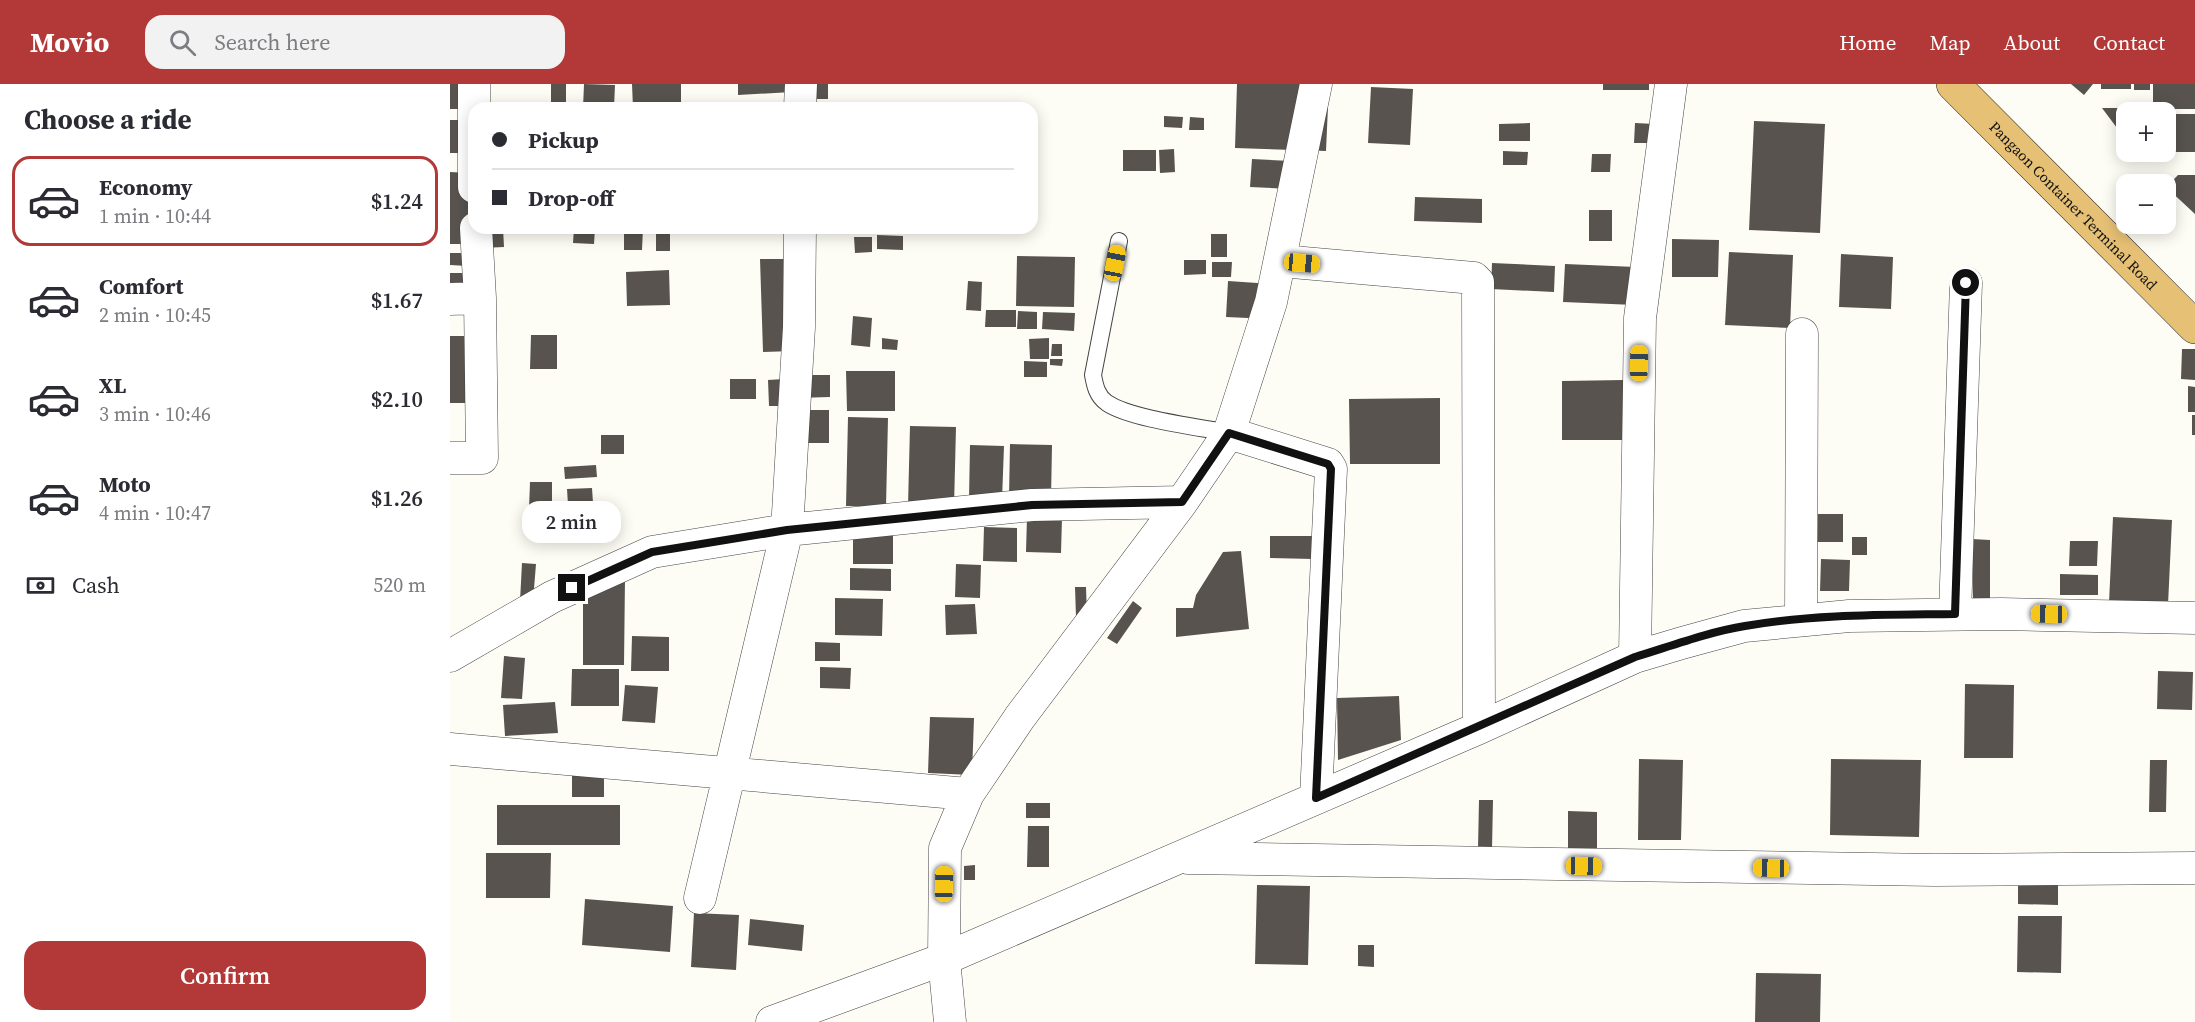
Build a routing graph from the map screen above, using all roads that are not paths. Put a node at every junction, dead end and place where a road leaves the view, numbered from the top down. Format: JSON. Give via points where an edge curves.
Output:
{"nodes":[{"id":1,"x":474,"y":84,"type":"edge"},
{"id":2,"x":801,"y":84,"type":"edge"},
{"id":3,"x":1316,"y":84,"type":"edge"},
{"id":4,"x":1671,"y":84,"type":"edge"},
{"id":5,"x":1953,"y":84,"type":"edge"},
{"id":6,"x":474,"y":102,"type":"edge"},
{"id":7,"x":801,"y":102,"type":"edge"},
{"id":8,"x":468,"y":153,"type":"edge"},
{"id":9,"x":465,"y":168,"type":"edge"},
{"id":10,"x":475,"y":234,"type":"edge"},
{"id":11,"x":800,"y":234,"type":"edge"},
{"id":12,"x":1119,"y":241,"type":"dead end"},
{"id":13,"x":1281,"y":261,"type":"junction"},
{"id":14,"x":1966,"y":283,"type":"dead end"},
{"id":15,"x":465,"y":298,"type":"edge"},
{"id":16,"x":2195,"y":327,"type":"edge"},
{"id":17,"x":1802,"y":334,"type":"dead end"},
{"id":18,"x":1229,"y":433,"type":"junction"},
{"id":19,"x":450,"y":458,"type":"edge"},
{"id":20,"x":1182,"y":502,"type":"junction"},
{"id":21,"x":787,"y":530,"type":"junction"},
{"id":22,"x":1955,"y":614,"type":"junction"},
{"id":23,"x":2195,"y":618,"type":"edge"},
{"id":24,"x":1801,"y":620,"type":"junction"},
{"id":25,"x":450,"y":656,"type":"edge"},
{"id":26,"x":1635,"y":657,"type":"junction"},
{"id":27,"x":1479,"y":728,"type":"junction"},
{"id":28,"x":450,"y":749,"type":"edge"},
{"id":29,"x":728,"y":773,"type":"junction"},
{"id":30,"x":968,"y":794,"type":"junction"},
{"id":31,"x":1316,"y":798,"type":"junction"},
{"id":32,"x":1180,"y":858,"type":"junction"},
{"id":33,"x":2195,"y":868,"type":"edge"},
{"id":34,"x":700,"y":898,"type":"dead end"},
{"id":35,"x":944,"y":959,"type":"junction"},
{"id":36,"x":772,"y":1022,"type":"edge"},
{"id":37,"x":950,"y":1022,"type":"edge"}],
"edges":[{"from":1,"to":6,"type":"street"},
{"from":2,"to":7,"type":"street"},
{"from":3,"to":13,"type":"street"},
{"from":4,"to":26,"type":"street","via":[[1640,318]]},
{"from":5,"to":16,"type":"highway","name":"Pangaon Container Terminal Road"},
{"from":8,"to":9,"type":"street"},
{"from":10,"to":15,"type":"street"},
{"from":11,"to":21,"type":"street","via":[[799,327]]},
{"from":12,"to":18,"type":"lane","via":[[1093,375],[1096,392],[1107,403],[1128,412]]},
{"from":13,"to":18,"type":"street"},
{"from":13,"to":27,"type":"street","via":[[1474,278],[1478,282]]},
{"from":14,"to":22,"type":"street"},
{"from":15,"to":19,"type":"street","via":[[482,458]]},
{"from":17,"to":24,"type":"street"},
{"from":18,"to":20,"type":"street"},
{"from":18,"to":31,"type":"street","via":[[1328,464],[1331,469]]},
{"from":20,"to":21,"type":"street","via":[[1032,505]]},
{"from":20,"to":30,"type":"street","via":[[1020,717]]},
{"from":21,"to":25,"type":"street","via":[[652,552],[552,597]]},
{"from":21,"to":29,"type":"street"},
{"from":22,"to":23,"type":"street"},
{"from":22,"to":24,"type":"street"},
{"from":24,"to":26,"type":"street","via":[[1744,626]]},
{"from":26,"to":27,"type":"street"},
{"from":27,"to":31,"type":"street"},
{"from":28,"to":29,"type":"street"},
{"from":29,"to":30,"type":"street"},
{"from":29,"to":34,"type":"street"},
{"from":30,"to":35,"type":"street","via":[[945,848]]},
{"from":31,"to":32,"type":"street"},
{"from":32,"to":33,"type":"street","via":[[1935,870]]},
{"from":32,"to":35,"type":"street"},
{"from":35,"to":36,"type":"street"},
{"from":35,"to":37,"type":"street"}]}
